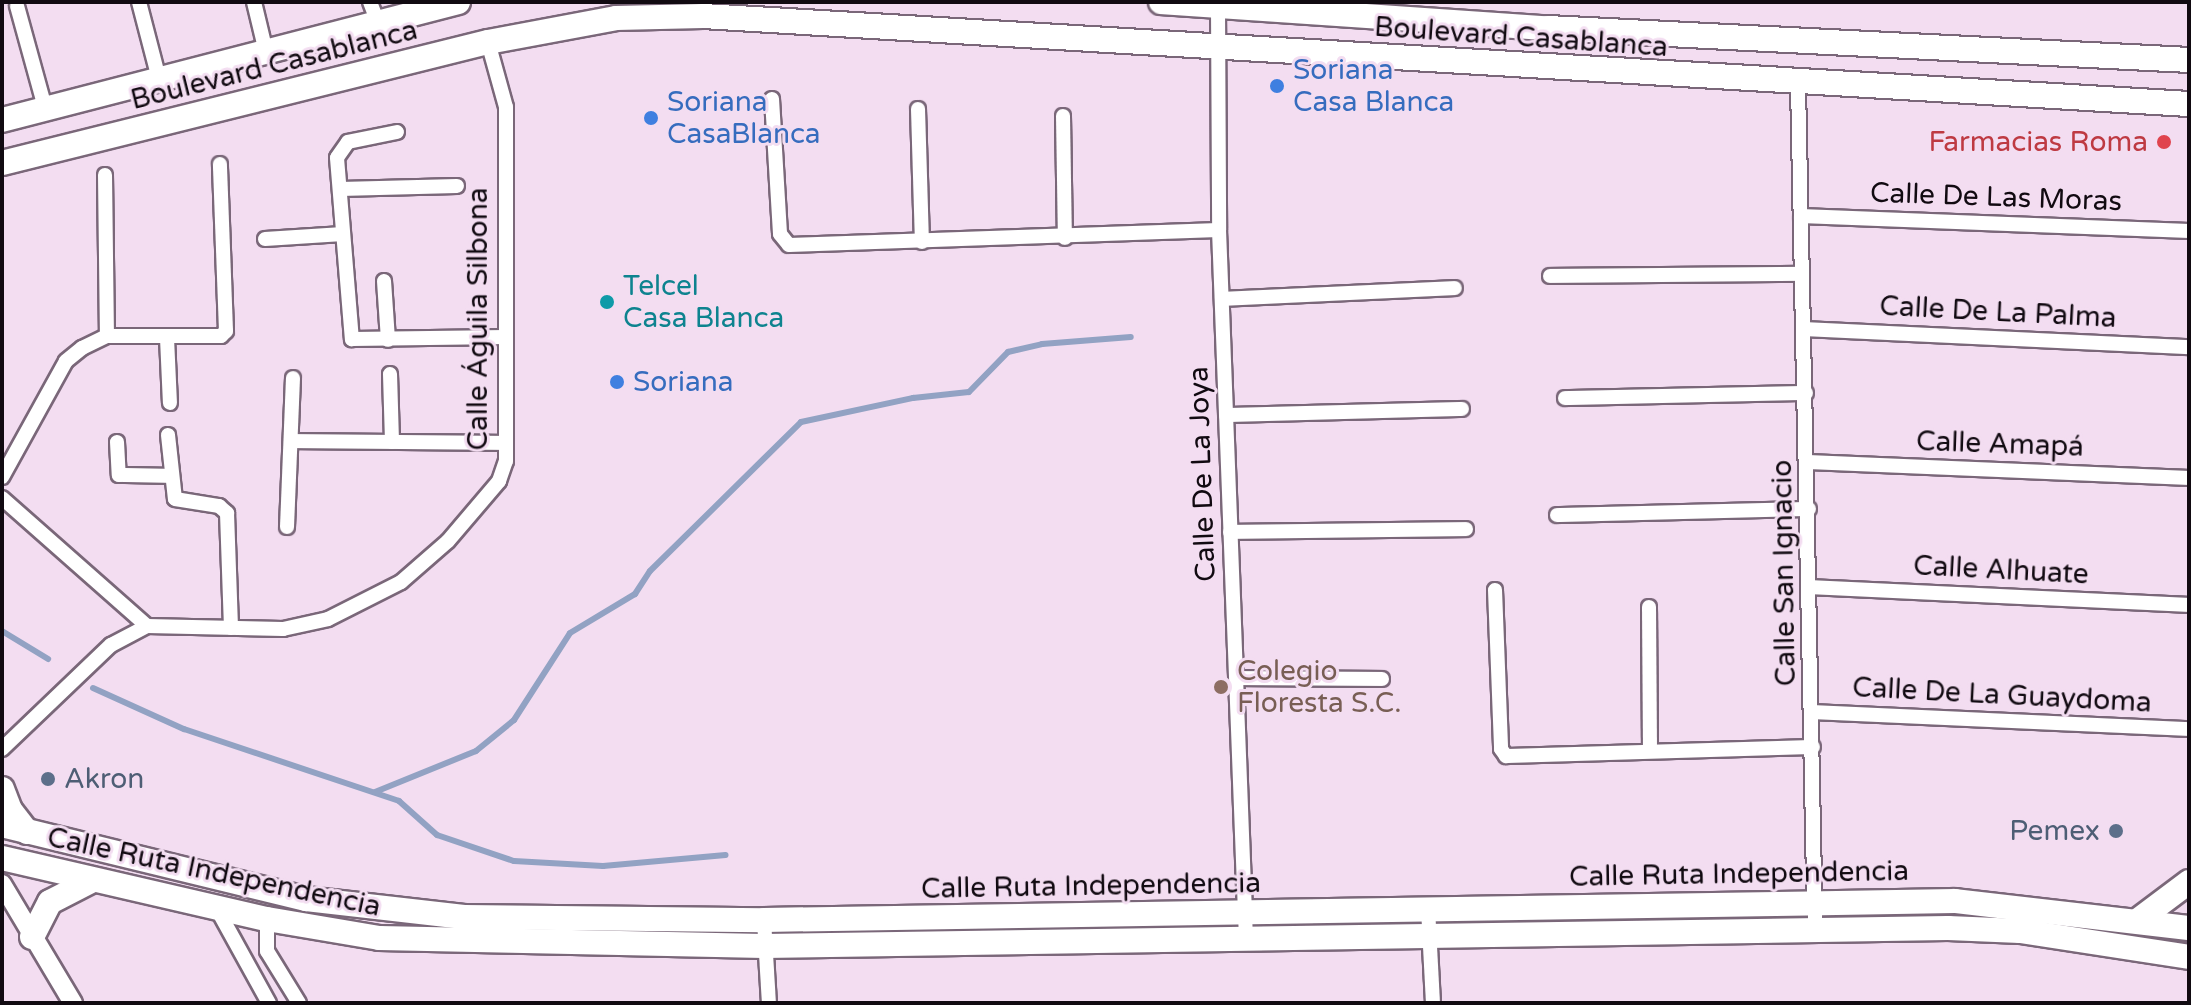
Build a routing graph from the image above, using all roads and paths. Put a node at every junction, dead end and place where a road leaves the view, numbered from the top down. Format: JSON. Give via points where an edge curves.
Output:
{"nodes":[{"id":1,"x":139,"y":2,"type":"edge"},
{"id":2,"x":254,"y":2,"type":"edge"},
{"id":3,"x":458,"y":2,"type":"edge"},
{"id":4,"x":1161,"y":2,"type":"edge"},
{"id":5,"x":17,"y":6,"type":"dead end"},
{"id":6,"x":1218,"y":7,"type":"junction"},
{"id":7,"x":374,"y":12,"type":"edge"},
{"id":8,"x":488,"y":42,"type":"junction"},
{"id":9,"x":1219,"y":48,"type":"junction"},
{"id":10,"x":266,"y":52,"type":"junction"},
{"id":11,"x":2189,"y":60,"type":"edge"},
{"id":12,"x":159,"y":79,"type":"junction"},
{"id":13,"x":1798,"y":84,"type":"junction"},
{"id":14,"x":772,"y":99,"type":"dead end"},
{"id":15,"x":2189,"y":104,"type":"edge"},
{"id":16,"x":45,"y":108,"type":"junction"},
{"id":17,"x":918,"y":109,"type":"dead end"},
{"id":18,"x":1063,"y":116,"type":"dead end"},
{"id":19,"x":2,"y":120,"type":"edge"},
{"id":20,"x":397,"y":132,"type":"dead end"},
{"id":21,"x":2,"y":163,"type":"edge"},
{"id":22,"x":220,"y":164,"type":"dead end"},
{"id":23,"x":105,"y":175,"type":"dead end"},
{"id":24,"x":457,"y":186,"type":"dead end"},
{"id":25,"x":340,"y":189,"type":"junction"},
{"id":26,"x":1801,"y":216,"type":"junction"},
{"id":27,"x":1219,"y":230,"type":"junction"},
{"id":28,"x":2189,"y":231,"type":"edge"},
{"id":29,"x":343,"y":234,"type":"junction"},
{"id":30,"x":1065,"y":238,"type":"junction"},
{"id":31,"x":265,"y":239,"type":"dead end"},
{"id":32,"x":922,"y":242,"type":"junction"},
{"id":33,"x":1802,"y":274,"type":"junction"},
{"id":34,"x":1550,"y":276,"type":"dead end"},
{"id":35,"x":384,"y":281,"type":"dead end"},
{"id":36,"x":1455,"y":288,"type":"dead end"},
{"id":37,"x":1222,"y":299,"type":"junction"},
{"id":38,"x":1805,"y":329,"type":"junction"},
{"id":39,"x":107,"y":336,"type":"junction"},
{"id":40,"x":506,"y":337,"type":"junction"},
{"id":41,"x":167,"y":338,"type":"junction"},
{"id":42,"x":388,"y":340,"type":"junction"},
{"id":43,"x":2189,"y":347,"type":"edge"},
{"id":44,"x":390,"y":374,"type":"dead end"},
{"id":45,"x":293,"y":378,"type":"dead end"},
{"id":46,"x":1806,"y":393,"type":"junction"},
{"id":47,"x":1565,"y":398,"type":"dead end"},
{"id":48,"x":170,"y":403,"type":"dead end"},
{"id":49,"x":1462,"y":409,"type":"dead end"},
{"id":50,"x":1226,"y":415,"type":"junction"},
{"id":51,"x":168,"y":435,"type":"dead end"},
{"id":52,"x":292,"y":441,"type":"junction"},
{"id":53,"x":117,"y":442,"type":"dead end"},
{"id":54,"x":392,"y":442,"type":"junction"},
{"id":55,"x":506,"y":443,"type":"junction"},
{"id":56,"x":1809,"y":462,"type":"junction"},
{"id":57,"x":170,"y":476,"type":"junction"},
{"id":58,"x":2,"y":477,"type":"edge"},
{"id":59,"x":2189,"y":478,"type":"edge"},
{"id":60,"x":2,"y":498,"type":"edge"},
{"id":61,"x":1809,"y":509,"type":"junction"},
{"id":62,"x":1557,"y":515,"type":"dead end"},
{"id":63,"x":287,"y":527,"type":"dead end"},
{"id":64,"x":1466,"y":529,"type":"dead end"},
{"id":65,"x":1230,"y":532,"type":"junction"},
{"id":66,"x":1810,"y":587,"type":"junction"},
{"id":67,"x":1495,"y":590,"type":"dead end"},
{"id":68,"x":2189,"y":605,"type":"edge"},
{"id":69,"x":1649,"y":607,"type":"dead end"},
{"id":70,"x":147,"y":626,"type":"junction"},
{"id":71,"x":231,"y":628,"type":"junction"},
{"id":72,"x":1237,"y":678,"type":"junction"},
{"id":73,"x":1382,"y":679,"type":"dead end"},
{"id":74,"x":1813,"y":712,"type":"junction"},
{"id":75,"x":2189,"y":729,"type":"edge"},
{"id":76,"x":1813,"y":747,"type":"junction"},
{"id":77,"x":2,"y":749,"type":"edge"},
{"id":78,"x":1650,"y":750,"type":"junction"},
{"id":79,"x":2,"y":789,"type":"edge"},
{"id":80,"x":2,"y":825,"type":"edge"},
{"id":81,"x":27,"y":832,"type":"junction"},
{"id":82,"x":2,"y":858,"type":"edge"},
{"id":83,"x":93,"y":880,"type":"junction"},
{"id":84,"x":2189,"y":882,"type":"edge"},
{"id":85,"x":2,"y":884,"type":"edge"},
{"id":86,"x":1814,"y":902,"type":"junction"},
{"id":87,"x":215,"y":907,"type":"junction"},
{"id":88,"x":1428,"y":908,"type":"junction"},
{"id":89,"x":267,"y":919,"type":"junction"},
{"id":90,"x":764,"y":920,"type":"junction"},
{"id":91,"x":2137,"y":921,"type":"junction"},
{"id":92,"x":1246,"y":926,"type":"junction"},
{"id":93,"x":2189,"y":928,"type":"edge"},
{"id":94,"x":1815,"y":929,"type":"junction"},
{"id":95,"x":1430,"y":933,"type":"junction"},
{"id":96,"x":32,"y":937,"type":"junction"},
{"id":97,"x":764,"y":946,"type":"junction"},
{"id":98,"x":2189,"y":957,"type":"edge"},
{"id":99,"x":73,"y":1003,"type":"edge"},
{"id":100,"x":269,"y":1003,"type":"edge"},
{"id":101,"x":299,"y":1003,"type":"edge"},
{"id":102,"x":769,"y":1003,"type":"edge"},
{"id":103,"x":1433,"y":1003,"type":"edge"}],
"edges":[{"from":1,"to":12,"type":"street"},
{"from":2,"to":10,"type":"street"},
{"from":3,"to":7,"type":"main road","name":"Boulevard Casablanca"},
{"from":4,"to":6,"type":"main road","name":"Boulevard Casablanca"},
{"from":5,"to":16,"type":"street"},
{"from":6,"to":9,"type":"street","name":"Calle De La Joya"},
{"from":6,"to":11,"type":"main road","name":"Boulevard Casablanca"},
{"from":7,"to":10,"type":"main road","name":"Boulevard Casablanca"},
{"from":8,"to":9,"type":"main road","name":"Boulevard Casablanca","via":[[616,18],[703,16]]},
{"from":8,"to":21,"type":"main road","name":"Boulevard Casablanca"},
{"from":8,"to":40,"type":"street","name":"Calle Águila Silbona","via":[[506,107]]},
{"from":9,"to":13,"type":"main road","name":"Boulevard Casablanca"},
{"from":9,"to":27,"type":"street","name":"Calle De La Joya"},
{"from":10,"to":12,"type":"main road","name":"Boulevard Casablanca"},
{"from":12,"to":16,"type":"main road","name":"Boulevard Casablanca"},
{"from":13,"to":15,"type":"main road","name":"Boulevard Casablanca"},
{"from":13,"to":26,"type":"street","name":"Calle San Ignacio"},
{"from":14,"to":32,"type":"street","via":[[783,241]]},
{"from":16,"to":19,"type":"main road","name":"Boulevard Casablanca"},
{"from":17,"to":32,"type":"street"},
{"from":18,"to":30,"type":"street"},
{"from":20,"to":25,"type":"street","via":[[341,149]]},
{"from":22,"to":41,"type":"street","via":[[228,325],[221,336]]},
{"from":23,"to":39,"type":"street"},
{"from":24,"to":25,"type":"street"},
{"from":25,"to":29,"type":"street"},
{"from":26,"to":28,"type":"street","name":"Calle De Las Moras"},
{"from":26,"to":33,"type":"street","name":"Calle San Ignacio"},
{"from":27,"to":30,"type":"street"},
{"from":27,"to":37,"type":"street","name":"Calle De La Joya"},
{"from":29,"to":31,"type":"street"},
{"from":29,"to":42,"type":"street","via":[[352,339]]},
{"from":30,"to":32,"type":"street"},
{"from":33,"to":34,"type":"street"},
{"from":33,"to":38,"type":"street","name":"Calle San Ignacio"},
{"from":35,"to":42,"type":"street"},
{"from":36,"to":37,"type":"street"},
{"from":37,"to":50,"type":"street","name":"Calle De La Joya"},
{"from":38,"to":43,"type":"street","name":"Calle De La Palma"},
{"from":38,"to":46,"type":"street","name":"Calle San Ignacio"},
{"from":39,"to":41,"type":"street"},
{"from":39,"to":58,"type":"street","via":[[66,361]]},
{"from":40,"to":42,"type":"street"},
{"from":40,"to":55,"type":"street","name":"Calle Águila Silbona"},
{"from":41,"to":48,"type":"street"},
{"from":44,"to":54,"type":"street"},
{"from":45,"to":52,"type":"street"},
{"from":46,"to":47,"type":"street"},
{"from":46,"to":56,"type":"street","name":"Calle San Ignacio"},
{"from":49,"to":50,"type":"street"},
{"from":50,"to":65,"type":"street","name":"Calle De La Joya"},
{"from":51,"to":57,"type":"street"},
{"from":52,"to":54,"type":"street"},
{"from":52,"to":63,"type":"street"},
{"from":53,"to":57,"type":"street","via":[[119,475]]},
{"from":54,"to":55,"type":"street"},
{"from":55,"to":71,"type":"street","name":"Calle Águila Silbona","via":[[499,481],[448,541],[401,582],[328,619],[283,629]]},
{"from":56,"to":59,"type":"street","name":"Calle Amapá"},
{"from":56,"to":61,"type":"street","name":"Calle San Ignacio"},
{"from":57,"to":71,"type":"street","via":[[180,503],[219,506],[227,513]]},
{"from":60,"to":70,"type":"street"},
{"from":61,"to":62,"type":"street"},
{"from":61,"to":66,"type":"street","name":"Calle San Ignacio"},
{"from":64,"to":65,"type":"street"},
{"from":65,"to":72,"type":"street","name":"Calle De La Joya"},
{"from":66,"to":68,"type":"street","name":"Calle Alhuate"},
{"from":66,"to":74,"type":"street","name":"Calle San Ignacio"},
{"from":67,"to":78,"type":"street","via":[[1501,749],[1506,756]]},
{"from":69,"to":78,"type":"street"},
{"from":70,"to":71,"type":"street","name":"Calle Águila Silbona"},
{"from":70,"to":77,"type":"street","name":"Calle Águila Silbona","via":[[111,645]]},
{"from":72,"to":73,"type":"street"},
{"from":72,"to":92,"type":"street","name":"Calle De La Joya"},
{"from":74,"to":75,"type":"street","name":"Calle De La Guaydoma"},
{"from":74,"to":76,"type":"street","name":"Calle San Ignacio"},
{"from":76,"to":78,"type":"street"},
{"from":76,"to":86,"type":"street","name":"Calle San Ignacio"},
{"from":79,"to":81,"type":"main road"},
{"from":80,"to":81,"type":"main road","name":"Calle Ruta Independencia"},
{"from":81,"to":90,"type":"main road","name":"Calle Ruta Independencia","via":[[306,899],[377,909],[464,917]]},
{"from":82,"to":83,"type":"main road","name":"Calle Ruta Independencia"},
{"from":83,"to":87,"type":"main road","name":"Calle Ruta Independencia"},
{"from":83,"to":96,"type":"main road","via":[[50,902]]},
{"from":84,"to":91,"type":"main road"},
{"from":85,"to":96,"type":"street"},
{"from":86,"to":88,"type":"main road","name":"Calle Ruta Independencia"},
{"from":86,"to":91,"type":"main road","name":"Calle Ruta Independencia","via":[[1955,901]]},
{"from":86,"to":94,"type":"street","name":"Calle San Ignacio"},
{"from":87,"to":89,"type":"main road","name":"Calle Ruta Independencia"},
{"from":87,"to":100,"type":"street"},
{"from":88,"to":92,"type":"main road","name":"Calle Ruta Independencia"},
{"from":88,"to":95,"type":"street"},
{"from":89,"to":97,"type":"main road","name":"Calle Ruta Independencia","via":[[379,938]]},
{"from":89,"to":101,"type":"street","via":[[264,943]]},
{"from":90,"to":92,"type":"main road","name":"Calle Ruta Independencia"},
{"from":90,"to":97,"type":"street"},
{"from":91,"to":93,"type":"main road","name":"Calle Ruta Independencia"},
{"from":92,"to":95,"type":"main road","name":"Calle Ruta Independencia"},
{"from":92,"to":97,"type":"main road","name":"Calle Ruta Independencia"},
{"from":94,"to":95,"type":"main road","name":"Calle Ruta Independencia"},
{"from":94,"to":98,"type":"main road","name":"Calle Ruta Independencia","via":[[2020,931]]},
{"from":95,"to":103,"type":"street"},
{"from":96,"to":99,"type":"street"},
{"from":97,"to":102,"type":"street"}]}
